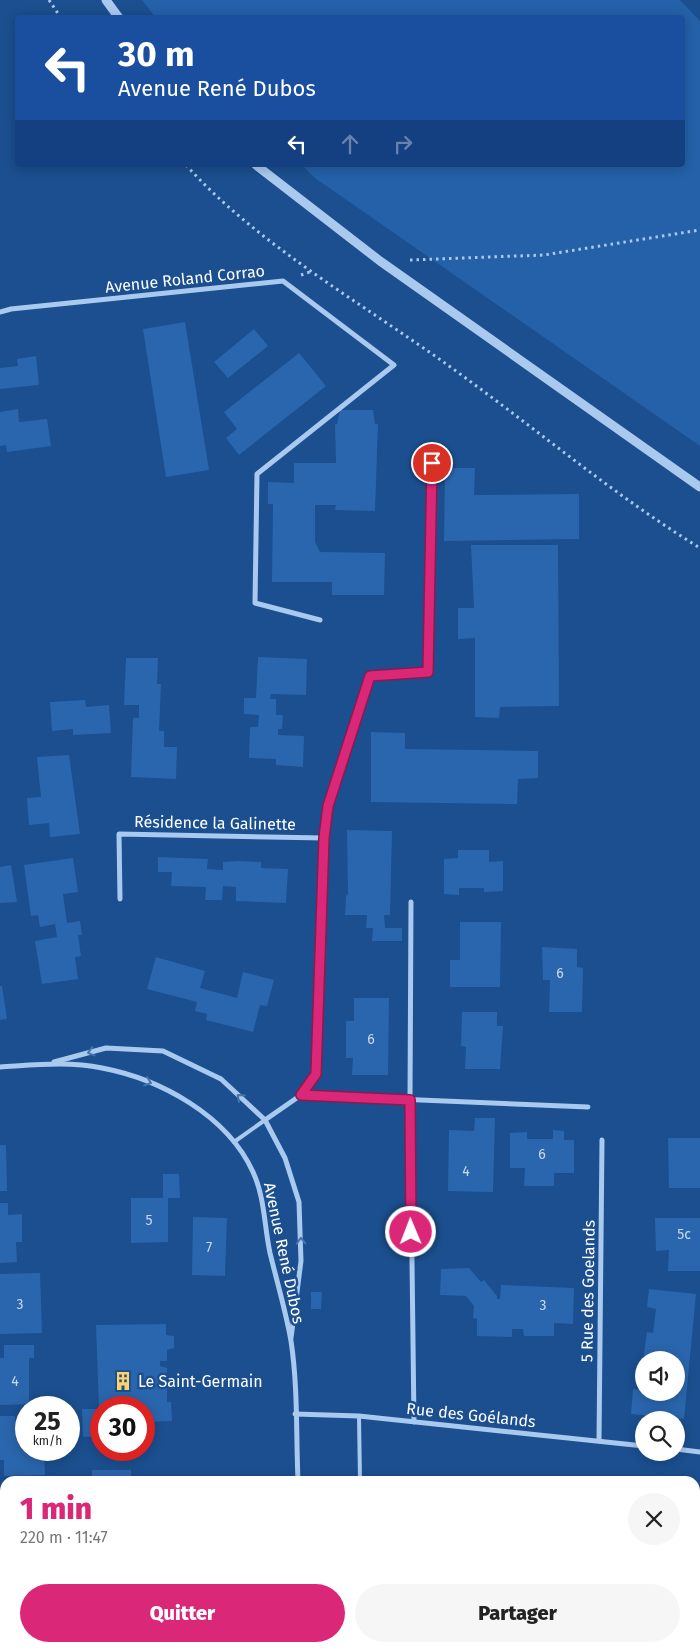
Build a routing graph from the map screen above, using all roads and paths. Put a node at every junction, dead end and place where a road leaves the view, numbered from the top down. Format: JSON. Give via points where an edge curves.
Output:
{"nodes":[{"id":1,"x":49,"y":0,"type":"edge"},
{"id":2,"x":106,"y":0,"type":"edge"},
{"id":3,"x":59,"y":15,"type":"edge"},
{"id":4,"x":117,"y":15,"type":"edge"},
{"id":5,"x":188,"y":167,"type":"edge"},
{"id":6,"x":259,"y":167,"type":"edge"},
{"id":7,"x":700,"y":230,"type":"edge"},
{"id":8,"x":380,"y":261,"type":"junction"},
{"id":9,"x":0,"y":312,"type":"edge"},
{"id":10,"x":432,"y":444,"type":"dead end"},
{"id":11,"x":700,"y":486,"type":"edge"},
{"id":12,"x":700,"y":548,"type":"edge"},
{"id":13,"x":320,"y":620,"type":"dead end"},
{"id":14,"x":324,"y":838,"type":"junction"},
{"id":15,"x":120,"y":899,"type":"dead end"},
{"id":16,"x":411,"y":902,"type":"dead end"},
{"id":17,"x":49,"y":1063,"type":"junction"},
{"id":18,"x":0,"y":1067,"type":"edge"},
{"id":19,"x":301,"y":1095,"type":"junction"},
{"id":20,"x":410,"y":1100,"type":"junction"},
{"id":21,"x":588,"y":1106,"type":"dead end"},
{"id":22,"x":265,"y":1120,"type":"junction"},
{"id":23,"x":602,"y":1140,"type":"dead end"},
{"id":24,"x":234,"y":1142,"type":"junction"},
{"id":25,"x":291,"y":1341,"type":"junction"},
{"id":26,"x":295,"y":1414,"type":"junction"},
{"id":27,"x":359,"y":1416,"type":"junction"},
{"id":28,"x":414,"y":1422,"type":"junction"},
{"id":29,"x":599,"y":1441,"type":"junction"},
{"id":30,"x":635,"y":1445,"type":"edge"},
{"id":31,"x":685,"y":1450,"type":"edge"},
{"id":32,"x":700,"y":1452,"type":"edge"},
{"id":33,"x":298,"y":1476,"type":"edge"},
{"id":34,"x":360,"y":1476,"type":"edge"}],
"edges":[{"from":1,"to":3,"type":"path"},
{"from":2,"to":4,"type":"street"},
{"from":5,"to":12,"type":"path","via":[[202,183],[281,249],[457,372],[655,520]]},
{"from":6,"to":8,"type":"street"},
{"from":7,"to":8,"type":"path","via":[[544,255]]},
{"from":8,"to":11,"type":"street"},
{"from":9,"to":13,"type":"street","name":"Avenue Roland Corrao","via":[[284,281],[394,365],[257,474],[255,603]]},
{"from":10,"to":14,"type":"lane","via":[[428,672],[370,676],[328,806]]},
{"from":14,"to":15,"type":"street","name":"Résidence la Galinette","via":[[119,834]]},
{"from":14,"to":19,"type":"street","via":[[316,1074]]},
{"from":16,"to":20,"type":"street"},
{"from":17,"to":18,"type":"street","name":"Avenue René Dubos"},
{"from":22,"to":17,"type":"street","name":"Avenue René Dubos","one_way":true,"via":[[221,1080],[163,1051],[106,1048]]},
{"from":17,"to":24,"type":"street","name":"Avenue René Dubos","one_way":true,"via":[[102,1068],[154,1084],[201,1110]]},
{"from":19,"to":20,"type":"street"},
{"from":19,"to":22,"type":"street"},
{"from":20,"to":21,"type":"street"},
{"from":20,"to":28,"type":"street"},
{"from":22,"to":24,"type":"lane"},
{"from":25,"to":22,"type":"street","name":"Avenue René Dubos","one_way":true,"via":[[301,1262],[299,1202],[284,1158]]},
{"from":23,"to":29,"type":"street","name":"5 Rue des Goelands"},
{"from":24,"to":25,"type":"street","name":"Avenue René Dubos","via":[[252,1170],[262,1195],[269,1246]]},
{"from":25,"to":26,"type":"street","name":"Avenue René Dubos"},
{"from":26,"to":27,"type":"street","name":"Rue des Goélands"},
{"from":26,"to":33,"type":"street","name":"Avenue René Dubos"},
{"from":27,"to":28,"type":"street","name":"Rue des Goélands"},
{"from":27,"to":34,"type":"lane"},
{"from":28,"to":29,"type":"street","name":"Rue des Goélands"},
{"from":29,"to":30,"type":"street","name":"Rue des Goélands"},
{"from":31,"to":32,"type":"street"}]}
